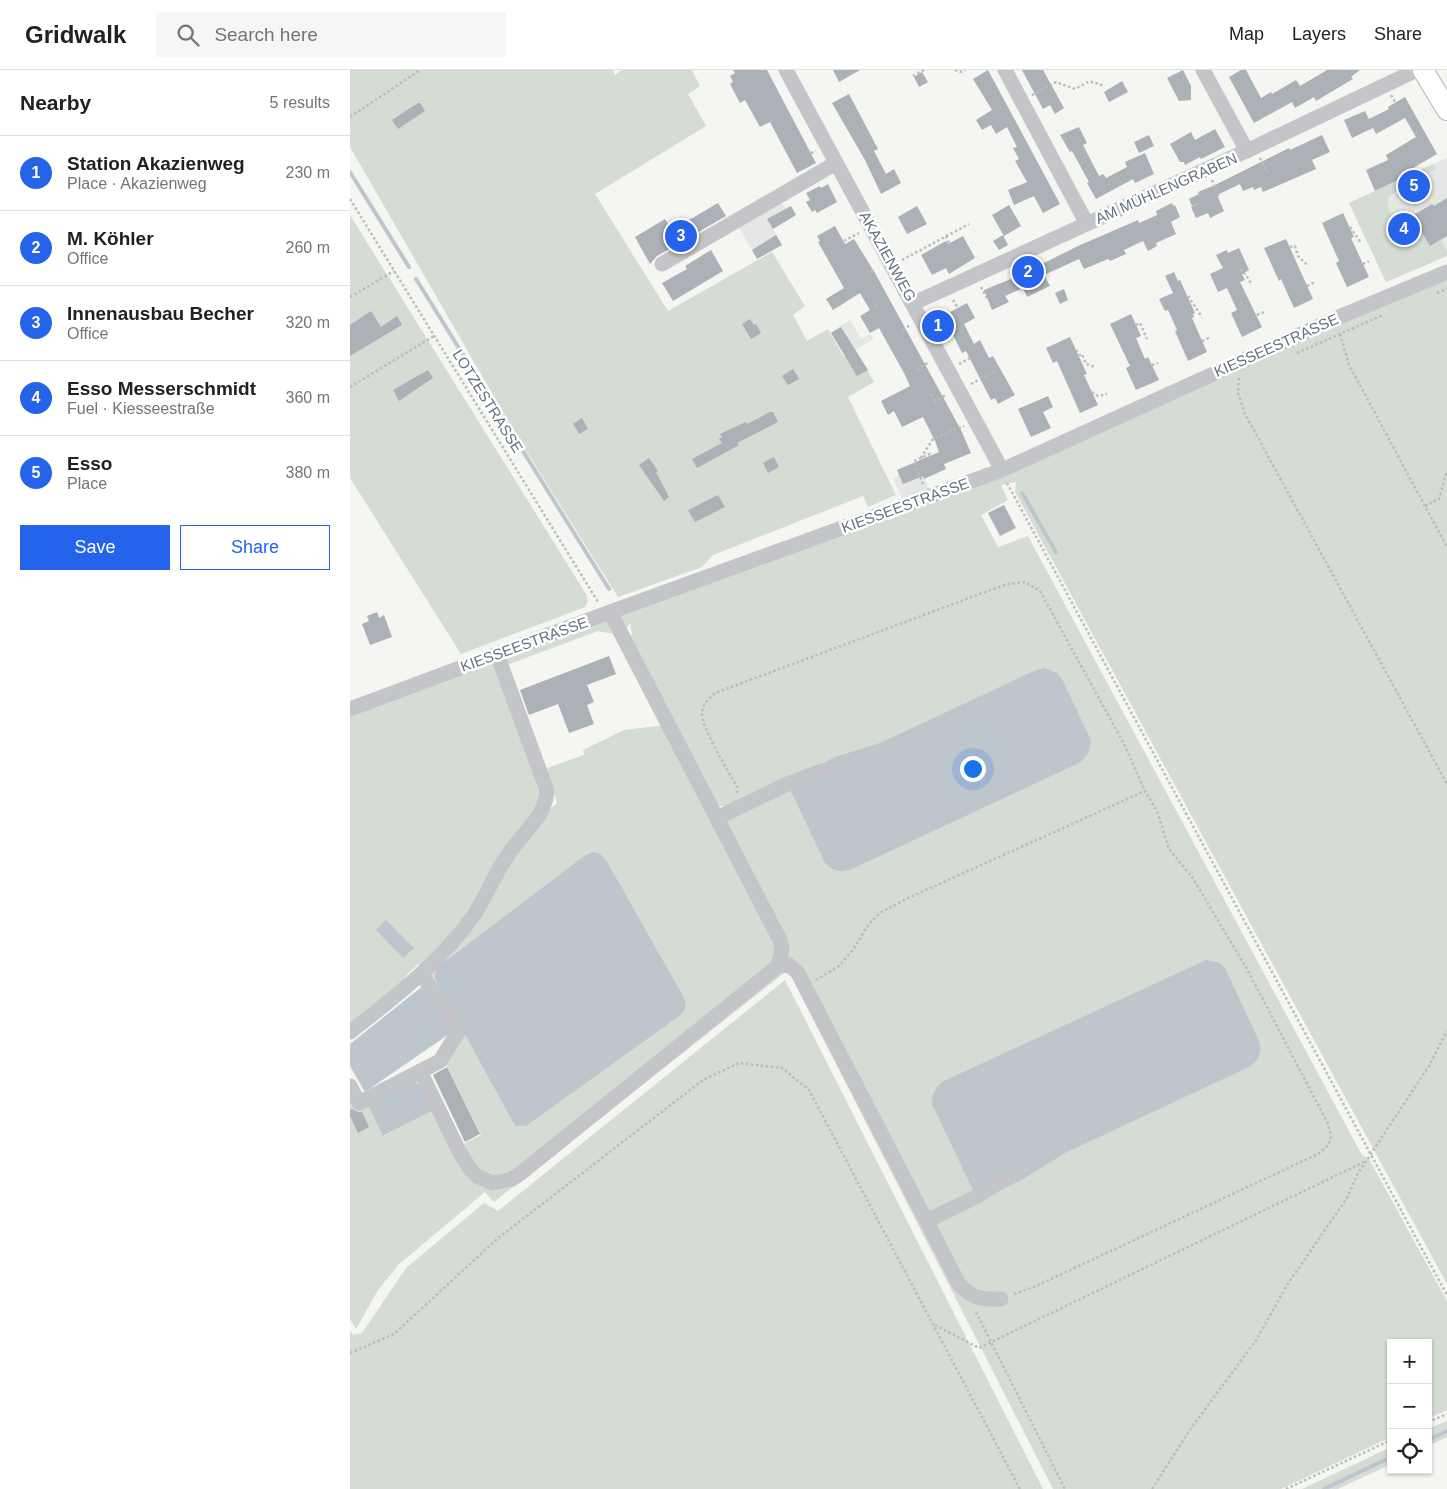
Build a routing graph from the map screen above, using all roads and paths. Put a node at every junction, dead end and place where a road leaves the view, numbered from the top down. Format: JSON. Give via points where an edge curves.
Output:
{"nodes":[{"id":1,"x":420,"y":70,"type":"edge"},
{"id":2,"x":786,"y":70,"type":"edge"},
{"id":3,"x":924,"y":70,"type":"edge"},
{"id":4,"x":955,"y":70,"type":"edge"},
{"id":5,"x":965,"y":70,"type":"edge"},
{"id":6,"x":1005,"y":70,"type":"edge"},
{"id":7,"x":1203,"y":70,"type":"edge"},
{"id":8,"x":1418,"y":70,"type":"edge"},
{"id":9,"x":1423,"y":70,"type":"edge"},
{"id":10,"x":913,"y":76,"type":"dead end"},
{"id":11,"x":1104,"y":86,"type":"dead end"},
{"id":12,"x":1021,"y":100,"type":"junction"},
{"id":13,"x":1447,"y":110,"type":"edge"},
{"id":14,"x":350,"y":117,"type":"edge"},
{"id":15,"x":1415,"y":133,"type":"dead end"},
{"id":16,"x":1417,"y":137,"type":"dead end"},
{"id":17,"x":1247,"y":151,"type":"junction"},
{"id":18,"x":836,"y":163,"type":"junction"},
{"id":19,"x":1207,"y":170,"type":"junction"},
{"id":20,"x":1218,"y":198,"type":"dead end"},
{"id":21,"x":350,"y":199,"type":"edge"},
{"id":22,"x":354,"y":205,"type":"junction"},
{"id":23,"x":350,"y":207,"type":"edge"},
{"id":24,"x":969,"y":224,"type":"dead end"},
{"id":25,"x":1087,"y":224,"type":"junction"},
{"id":26,"x":1350,"y":227,"type":"dead end"},
{"id":27,"x":946,"y":236,"type":"junction"},
{"id":28,"x":949,"y":243,"type":"dead end"},
{"id":29,"x":1361,"y":243,"type":"dead end"},
{"id":30,"x":1290,"y":247,"type":"dead end"},
{"id":31,"x":1015,"y":256,"type":"junction"},
{"id":32,"x":1368,"y":261,"type":"dead end"},
{"id":33,"x":662,"y":264,"type":"dead end"},
{"id":34,"x":1307,"y":264,"type":"dead end"},
{"id":35,"x":1363,"y":264,"type":"dead end"},
{"id":36,"x":892,"y":265,"type":"junction"},
{"id":37,"x":1240,"y":269,"type":"dead end"},
{"id":38,"x":871,"y":270,"type":"dead end"},
{"id":39,"x":394,"y":271,"type":"junction"},
{"id":40,"x":1447,"y":272,"type":"edge"},
{"id":41,"x":874,"y":274,"type":"dead end"},
{"id":42,"x":1315,"y":282,"type":"dead end"},
{"id":43,"x":1029,"y":283,"type":"dead end"},
{"id":44,"x":1252,"y":286,"type":"dead end"},
{"id":45,"x":1307,"y":286,"type":"dead end"},
{"id":46,"x":1188,"y":296,"type":"dead end"},
{"id":47,"x":350,"y":297,"type":"edge"},
{"id":48,"x":914,"y":303,"type":"junction"},
{"id":49,"x":1264,"y":312,"type":"dead end"},
{"id":50,"x":1257,"y":315,"type":"dead end"},
{"id":51,"x":1202,"y":317,"type":"dead end"},
{"id":52,"x":1136,"y":325,"type":"dead end"},
{"id":53,"x":1340,"y":334,"type":"dead end"},
{"id":54,"x":434,"y":336,"type":"junction"},
{"id":55,"x":1211,"y":337,"type":"dead end"},
{"id":56,"x":1147,"y":339,"type":"dead end"},
{"id":57,"x":1202,"y":341,"type":"dead end"},
{"id":58,"x":1076,"y":350,"type":"dead end"},
{"id":59,"x":1158,"y":363,"type":"dead end"},
{"id":60,"x":1152,"y":365,"type":"dead end"},
{"id":61,"x":1094,"y":367,"type":"dead end"},
{"id":62,"x":1240,"y":378,"type":"dead end"},
{"id":63,"x":350,"y":387,"type":"edge"},
{"id":64,"x":1092,"y":392,"type":"dead end"},
{"id":65,"x":931,"y":394,"type":"dead end"},
{"id":66,"x":1107,"y":394,"type":"dead end"},
{"id":67,"x":935,"y":401,"type":"dead end"},
{"id":68,"x":977,"y":421,"type":"junction"},
{"id":69,"x":931,"y":456,"type":"dead end"},
{"id":70,"x":921,"y":458,"type":"junction"},
{"id":71,"x":1447,"y":471,"type":"edge"},
{"id":72,"x":1004,"y":476,"type":"junction"},
{"id":73,"x":929,"y":496,"type":"junction"},
{"id":74,"x":1425,"y":506,"type":"junction"},
{"id":75,"x":1447,"y":547,"type":"edge"},
{"id":76,"x":608,"y":613,"type":"junction"},
{"id":77,"x":497,"y":654,"type":"junction"},
{"id":78,"x":350,"y":709,"type":"edge"},
{"id":79,"x":822,"y":771,"type":"dead end"},
{"id":80,"x":1447,"y":784,"type":"edge"},
{"id":81,"x":1145,"y":791,"type":"junction"},
{"id":82,"x":732,"y":810,"type":"junction"},
{"id":83,"x":717,"y":818,"type":"junction"},
{"id":84,"x":778,"y":966,"type":"junction"},
{"id":85,"x":422,"y":974,"type":"junction"},
{"id":86,"x":805,"y":987,"type":"junction"},
{"id":87,"x":1447,"y":1031,"type":"edge"},
{"id":88,"x":350,"y":1032,"type":"edge"},
{"id":89,"x":420,"y":1071,"type":"junction"},
{"id":90,"x":350,"y":1086,"type":"edge"},
{"id":91,"x":1371,"y":1156,"type":"junction"},
{"id":92,"x":1367,"y":1160,"type":"junction"},
{"id":93,"x":1017,"y":1171,"type":"dead end"},
{"id":94,"x":926,"y":1221,"type":"junction"},
{"id":95,"x":966,"y":1292,"type":"junction"},
{"id":96,"x":1447,"y":1295,"type":"edge"},
{"id":97,"x":1000,"y":1299,"type":"joint"},
{"id":98,"x":933,"y":1324,"type":"junction"},
{"id":99,"x":991,"y":1341,"type":"junction"},
{"id":100,"x":350,"y":1353,"type":"edge"},
{"id":101,"x":1447,"y":1414,"type":"edge"},
{"id":102,"x":1432,"y":1420,"type":"edge"},
{"id":103,"x":1387,"y":1442,"type":"edge"},
{"id":104,"x":1020,"y":1489,"type":"edge"},
{"id":105,"x":1065,"y":1489,"type":"edge"},
{"id":106,"x":1152,"y":1489,"type":"edge"},
{"id":107,"x":1286,"y":1489,"type":"edge"}],
"edges":[{"from":1,"to":14,"type":"path"},
{"from":2,"to":18,"type":"street","name":"AKAZIENWEG"},
{"from":3,"to":10,"type":"path"},
{"from":4,"to":5,"type":"path"},
{"from":6,"to":12,"type":"street"},
{"from":7,"to":17,"type":"street"},
{"from":8,"to":17,"type":"street","name":"AM MÜHLENGRABEN"},
{"from":9,"to":13,"type":"main road"},
{"from":11,"to":12,"type":"path","via":[[1089,81],[1075,89],[1056,82]]},
{"from":12,"to":25,"type":"street"},
{"from":15,"to":16,"type":"path"},
{"from":17,"to":19,"type":"street","name":"AM MÜHLENGRABEN"},
{"from":18,"to":33,"type":"street"},
{"from":18,"to":36,"type":"street","name":"AKAZIENWEG"},
{"from":19,"to":20,"type":"path"},
{"from":19,"to":25,"type":"street","name":"AM MÜHLENGRABEN"},
{"from":21,"to":22,"type":"path","name":"LOTZESTRASSE"},
{"from":22,"to":23,"type":"path"},
{"from":22,"to":39,"type":"path","name":"LOTZESTRASSE"},
{"from":24,"to":27,"type":"path"},
{"from":25,"to":31,"type":"street","name":"AM MÜHLENGRABEN"},
{"from":26,"to":29,"type":"path"},
{"from":27,"to":28,"type":"path"},
{"from":27,"to":36,"type":"path"},
{"from":30,"to":34,"type":"path","via":[[1295,246],[1298,256]]},
{"from":31,"to":43,"type":"path"},
{"from":31,"to":48,"type":"street","name":"AM MÜHLENGRABEN"},
{"from":32,"to":35,"type":"path"},
{"from":36,"to":48,"type":"street","name":"AKAZIENWEG"},
{"from":37,"to":44,"type":"path"},
{"from":38,"to":41,"type":"path"},
{"from":39,"to":47,"type":"path"},
{"from":39,"to":54,"type":"path","name":"LOTZESTRASSE"},
{"from":40,"to":72,"type":"street","name":"KIESSEESTRASSE","via":[[1323,324]]},
{"from":42,"to":45,"type":"path"},
{"from":46,"to":51,"type":"path"},
{"from":48,"to":68,"type":"street","name":"AKAZIENWEG"},
{"from":49,"to":50,"type":"path"},
{"from":52,"to":56,"type":"path","via":[[1140,323]]},
{"from":53,"to":74,"type":"path","via":[[1349,365]]},
{"from":54,"to":63,"type":"path"},
{"from":54,"to":76,"type":"path","name":"LOTZESTRASSE"},
{"from":55,"to":57,"type":"path"},
{"from":58,"to":61,"type":"path","via":[[1082,354],[1086,364]]},
{"from":59,"to":60,"type":"path"},
{"from":62,"to":80,"type":"path","via":[[1238,393],[1246,414]]},
{"from":64,"to":66,"type":"path","via":[[1098,396]]},
{"from":65,"to":67,"type":"path"},
{"from":68,"to":70,"type":"path","via":[[933,439]]},
{"from":68,"to":72,"type":"street","name":"AKAZIENWEG"},
{"from":69,"to":70,"type":"path"},
{"from":70,"to":73,"type":"path","via":[[914,462]]},
{"from":71,"to":74,"type":"path","via":[[1439,499]]},
{"from":72,"to":73,"type":"street","name":"KIESSEESTRASSE"},
{"from":72,"to":91,"type":"path"},
{"from":73,"to":76,"type":"street","name":"KIESSEESTRASSE"},
{"from":74,"to":75,"type":"path"},
{"from":76,"to":77,"type":"street","name":"KIESSEESTRASSE"},
{"from":76,"to":83,"type":"street"},
{"from":77,"to":78,"type":"street","name":"KIESSEESTRASSE"},
{"from":77,"to":85,"type":"street","via":[[547,791],[546,800],[542,811],[509,853],[474,914]]},
{"from":79,"to":82,"type":"street"},
{"from":81,"to":82,"type":"path","via":[[1124,744],[1040,591],[1025,582],[988,591],[714,693],[702,712],[704,724],[737,787]]},
{"from":81,"to":86,"type":"path","via":[[880,913],[839,966]]},
{"from":81,"to":97,"type":"path","via":[[1157,811],[1169,849],[1192,877],[1248,969],[1332,1136],[1327,1147],[1318,1154],[1034,1287]]},
{"from":82,"to":83,"type":"street"},
{"from":83,"to":84,"type":"street","via":[[780,940],[782,950]]},
{"from":84,"to":86,"type":"street","via":[[794,968]]},
{"from":84,"to":89,"type":"street","via":[[512,1179],[492,1183],[477,1176],[465,1162]]},
{"from":85,"to":88,"type":"street"},
{"from":85,"to":89,"type":"street","via":[[458,1032],[440,1061]]},
{"from":86,"to":94,"type":"street"},
{"from":87,"to":91,"type":"path"},
{"from":89,"to":90,"type":"street","via":[[359,1103]]},
{"from":91,"to":92,"type":"path"},
{"from":91,"to":96,"type":"path"},
{"from":92,"to":99,"type":"path"},
{"from":92,"to":106,"type":"path","via":[[1347,1198],[1287,1285],[1257,1339],[1189,1431]]},
{"from":93,"to":94,"type":"street","via":[[976,1197]]},
{"from":94,"to":95,"type":"street"},
{"from":95,"to":97,"type":"street","via":[[981,1300]]},
{"from":95,"to":99,"type":"path"},
{"from":98,"to":99,"type":"path","via":[[979,1348]]},
{"from":98,"to":100,"type":"path","via":[[809,1090],[782,1068],[739,1063],[703,1080],[497,1240],[394,1334]]},
{"from":98,"to":104,"type":"path"},
{"from":99,"to":105,"type":"path"},
{"from":101,"to":102,"type":"path"},
{"from":103,"to":107,"type":"path"}]}
